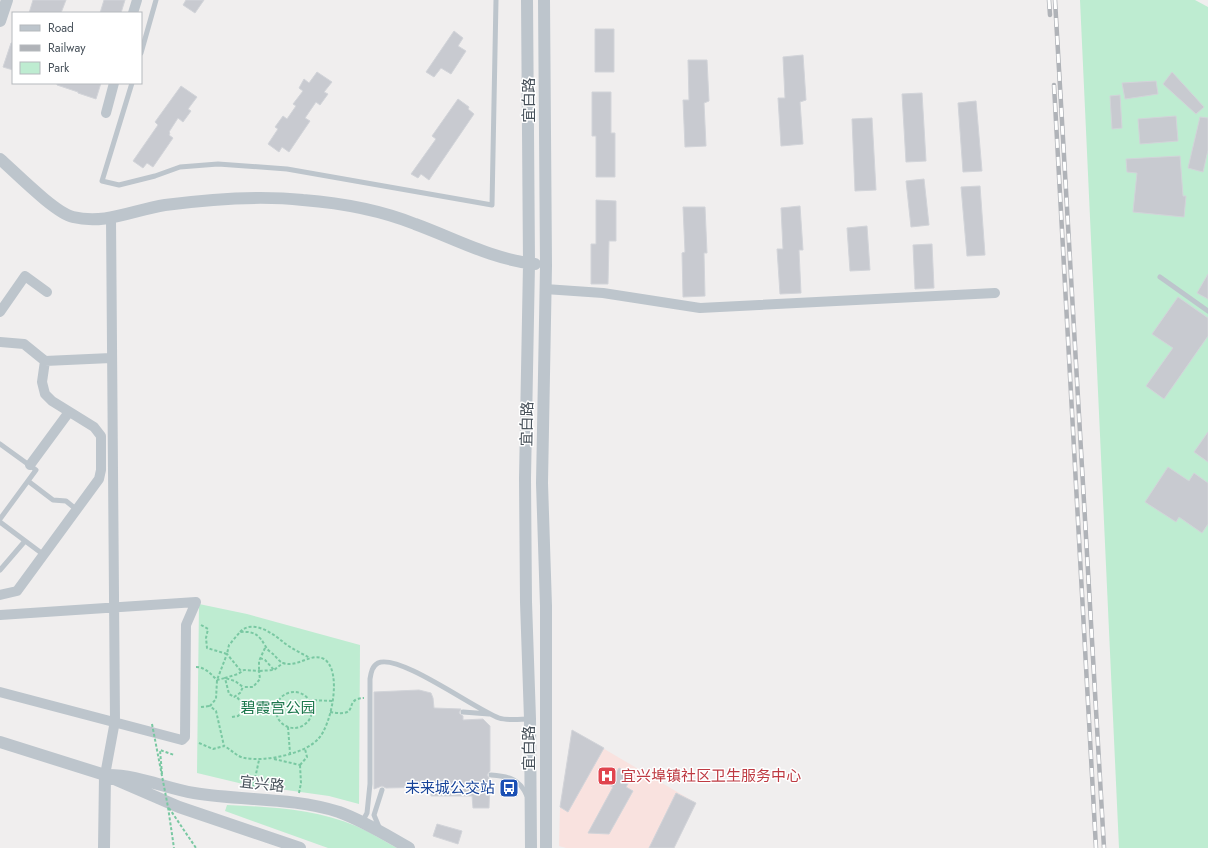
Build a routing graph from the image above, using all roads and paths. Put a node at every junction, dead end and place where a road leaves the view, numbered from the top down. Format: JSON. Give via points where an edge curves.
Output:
{"nodes":[{"id":1,"x":6,"y":0,"type":"edge"},
{"id":2,"x":137,"y":0,"type":"edge"},
{"id":3,"x":156,"y":0,"type":"edge"},
{"id":4,"x":496,"y":0,"type":"edge"},
{"id":5,"x":527,"y":0,"type":"edge"},
{"id":6,"x":544,"y":0,"type":"edge"},
{"id":7,"x":133,"y":12,"type":"edge"},
{"id":8,"x":0,"y":21,"type":"edge"},
{"id":9,"x":142,"y":49,"type":"edge"},
{"id":10,"x":114,"y":84,"type":"edge"},
{"id":11,"x":132,"y":84,"type":"edge"},
{"id":12,"x":106,"y":113,"type":"dead end"},
{"id":13,"x":0,"y":159,"type":"edge"},
{"id":14,"x":110,"y":219,"type":"junction"},
{"id":15,"x":529,"y":264,"type":"junction"},
{"id":16,"x":546,"y":266,"type":"junction"},
{"id":17,"x":1160,"y":277,"type":"dead end"},
{"id":18,"x":545,"y":289,"type":"junction"},
{"id":19,"x":46,"y":292,"type":"dead end"},
{"id":20,"x":995,"y":293,"type":"dead end"},
{"id":21,"x":3,"y":301,"type":"edge"},
{"id":22,"x":1208,"y":311,"type":"edge"},
{"id":23,"x":0,"y":312,"type":"edge"},
{"id":24,"x":0,"y":342,"type":"edge"},
{"id":25,"x":111,"y":358,"type":"junction"},
{"id":26,"x":45,"y":361,"type":"junction"},
{"id":27,"x":69,"y":412,"type":"junction"},
{"id":28,"x":0,"y":444,"type":"edge"},
{"id":29,"x":30,"y":465,"type":"junction"},
{"id":30,"x":28,"y":481,"type":"junction"},
{"id":31,"x":77,"y":510,"type":"junction"},
{"id":32,"x":0,"y":519,"type":"edge"},
{"id":33,"x":0,"y":522,"type":"edge"},
{"id":34,"x":25,"y":541,"type":"junction"},
{"id":35,"x":44,"y":555,"type":"junction"},
{"id":36,"x":0,"y":570,"type":"edge"},
{"id":37,"x":0,"y":595,"type":"edge"},
{"id":38,"x":115,"y":607,"type":"junction"},
{"id":39,"x":0,"y":615,"type":"edge"},
{"id":40,"x":201,"y":625,"type":"dead end"},
{"id":41,"x":240,"y":632,"type":"junction"},
{"id":42,"x":266,"y":648,"type":"junction"},
{"id":43,"x":226,"y":654,"type":"junction"},
{"id":44,"x":260,"y":658,"type":"junction"},
{"id":45,"x":310,"y":658,"type":"junction"},
{"id":46,"x":283,"y":663,"type":"junction"},
{"id":47,"x":186,"y":667,"type":"junction"},
{"id":48,"x":274,"y":670,"type":"junction"},
{"id":49,"x":241,"y":671,"type":"junction"},
{"id":50,"x":259,"y":672,"type":"junction"},
{"id":51,"x":225,"y":678,"type":"junction"},
{"id":52,"x":217,"y":680,"type":"junction"},
{"id":53,"x":243,"y":687,"type":"junction"},
{"id":54,"x":0,"y":692,"type":"edge"},
{"id":55,"x":236,"y":696,"type":"junction"},
{"id":56,"x":370,"y":698,"type":"junction"},
{"id":57,"x":309,"y":700,"type":"junction"},
{"id":58,"x":333,"y":701,"type":"junction"},
{"id":59,"x":210,"y":706,"type":"junction"},
{"id":60,"x":201,"y":708,"type":"dead end"},
{"id":61,"x":330,"y":712,"type":"junction"},
{"id":62,"x":463,"y":712,"type":"dead end"},
{"id":63,"x":492,"y":714,"type":"junction"},
{"id":64,"x":232,"y":717,"type":"dead end"},
{"id":65,"x":530,"y":719,"type":"junction"},
{"id":66,"x":115,"y":721,"type":"junction"},
{"id":67,"x":152,"y":724,"type":"dead end"},
{"id":68,"x":288,"y":727,"type":"junction"},
{"id":69,"x":0,"y":742,"type":"edge"},
{"id":70,"x":199,"y":744,"type":"dead end"},
{"id":71,"x":224,"y":746,"type":"junction"},
{"id":72,"x":305,"y":749,"type":"junction"},
{"id":73,"x":290,"y":753,"type":"junction"},
{"id":74,"x":174,"y":755,"type":"dead end"},
{"id":75,"x":272,"y":759,"type":"junction"},
{"id":76,"x":259,"y":760,"type":"junction"},
{"id":77,"x":300,"y":765,"type":"junction"},
{"id":78,"x":105,"y":775,"type":"junction"},
{"id":79,"x":491,"y":775,"type":"dead end"},
{"id":80,"x":162,"y":776,"type":"junction"},
{"id":81,"x":382,"y":790,"type":"dead end"},
{"id":82,"x":250,"y":798,"type":"junction"},
{"id":83,"x":297,"y":804,"type":"junction"},
{"id":84,"x":532,"y":806,"type":"junction"},
{"id":85,"x":168,"y":807,"type":"junction"},
{"id":86,"x":362,"y":822,"type":"junction"},
{"id":87,"x":387,"y":835,"type":"junction"},
{"id":88,"x":104,"y":848,"type":"edge"},
{"id":89,"x":174,"y":848,"type":"edge"},
{"id":90,"x":196,"y":848,"type":"edge"},
{"id":91,"x":300,"y":848,"type":"edge"},
{"id":92,"x":409,"y":848,"type":"edge"},
{"id":93,"x":531,"y":848,"type":"edge"},
{"id":94,"x":546,"y":848,"type":"edge"}],
"edges":[{"from":1,"to":8,"type":"street"},
{"from":2,"to":7,"type":"street"},
{"from":3,"to":9,"type":"lane"},
{"from":4,"to":11,"type":"lane","via":[[492,205],[287,169],[218,164],[180,167],[155,176],[118,184],[102,181]]},
{"from":5,"to":15,"type":"street"},
{"from":6,"to":16,"type":"street","name":"宜白路"},
{"from":10,"to":12,"type":"street"},
{"from":13,"to":14,"type":"street","via":[[44,198],[71,217]]},
{"from":14,"to":15,"type":"street","via":[[164,205],[238,198],[304,200],[376,212],[414,224],[496,257]]},
{"from":14,"to":25,"type":"street"},
{"from":15,"to":16,"type":"street"},
{"from":15,"to":65,"type":"street","via":[[525,478]]},
{"from":16,"to":18,"type":"street","name":"宜白路"},
{"from":17,"to":22,"type":"lane"},
{"from":18,"to":20,"type":"street","via":[[603,293],[700,308]]},
{"from":18,"to":94,"type":"street","name":"宜白路","via":[[542,483],[546,606]]},
{"from":19,"to":21,"type":"street","via":[[25,276]]},
{"from":21,"to":23,"type":"street"},
{"from":24,"to":26,"type":"street","via":[[24,344]]},
{"from":25,"to":26,"type":"street"},
{"from":25,"to":38,"type":"street"},
{"from":26,"to":27,"type":"street","via":[[42,382],[45,394]]},
{"from":27,"to":29,"type":"street"},
{"from":27,"to":31,"type":"street","via":[[94,427],[101,436],[99,479]]},
{"from":28,"to":29,"type":"lane"},
{"from":29,"to":30,"type":"lane","via":[[36,470]]},
{"from":30,"to":31,"type":"lane","via":[[53,500],[66,501]]},
{"from":30,"to":32,"type":"lane"},
{"from":31,"to":35,"type":"street"},
{"from":33,"to":34,"type":"lane"},
{"from":34,"to":35,"type":"lane"},
{"from":34,"to":36,"type":"lane"},
{"from":35,"to":37,"type":"street","via":[[17,591]]},
{"from":38,"to":39,"type":"street"},
{"from":38,"to":47,"type":"street","via":[[196,602],[186,625]]},
{"from":38,"to":66,"type":"street"},
{"from":40,"to":43,"type":"path","via":[[208,629],[207,648]]},
{"from":41,"to":42,"type":"path","via":[[260,637]]},
{"from":41,"to":43,"type":"path","via":[[229,645]]},
{"from":41,"to":45,"type":"path","via":[[252,626],[268,631]]},
{"from":42,"to":44,"type":"path"},
{"from":42,"to":46,"type":"path"},
{"from":43,"to":49,"type":"path"},
{"from":43,"to":52,"type":"path"},
{"from":44,"to":48,"type":"path"},
{"from":44,"to":50,"type":"path"},
{"from":45,"to":46,"type":"path","via":[[296,664]]},
{"from":45,"to":58,"type":"path","via":[[320,658],[330,665],[334,681]]},
{"from":46,"to":48,"type":"path"},
{"from":47,"to":52,"type":"path","via":[[201,667]]},
{"from":47,"to":66,"type":"street","via":[[185,737],[182,740]]},
{"from":48,"to":50,"type":"path"},
{"from":49,"to":50,"type":"path"},
{"from":49,"to":51,"type":"path"},
{"from":50,"to":53,"type":"path","via":[[260,679],[253,687]]},
{"from":51,"to":52,"type":"path"},
{"from":51,"to":53,"type":"path"},
{"from":51,"to":55,"type":"path","via":[[230,696]]},
{"from":52,"to":59,"type":"path","via":[[216,699]]},
{"from":53,"to":55,"type":"path"},
{"from":54,"to":66,"type":"street"},
{"from":55,"to":64,"type":"path","via":[[243,707],[238,716]]},
{"from":56,"to":61,"type":"path","via":[[353,701],[347,714]]},
{"from":56,"to":63,"type":"lane","via":[[371,671],[379,662],[387,662],[433,681]]},
{"from":56,"to":86,"type":"lane","via":[[370,784],[367,813]]},
{"from":57,"to":58,"type":"path"},
{"from":57,"to":68,"type":"path","via":[[312,709],[308,721],[298,728]]},
{"from":57,"to":68,"type":"path","via":[[304,695],[294,692],[284,695],[279,700],[276,707],[278,718]]},
{"from":58,"to":61,"type":"path"},
{"from":59,"to":60,"type":"path"},
{"from":59,"to":71,"type":"path","via":[[216,711]]},
{"from":61,"to":72,"type":"path","via":[[324,732]]},
{"from":62,"to":63,"type":"lane"},
{"from":63,"to":65,"type":"lane","via":[[500,718]]},
{"from":65,"to":84,"type":"street"},
{"from":66,"to":78,"type":"street"},
{"from":67,"to":80,"type":"path","bridge":true},
{"from":68,"to":73,"type":"path"},
{"from":69,"to":78,"type":"street","name":"宜兴路"},
{"from":70,"to":71,"type":"path","via":[[213,749]]},
{"from":71,"to":76,"type":"path","via":[[243,758]]},
{"from":72,"to":73,"type":"path"},
{"from":72,"to":77,"type":"path","via":[[307,757]]},
{"from":73,"to":75,"type":"path"},
{"from":74,"to":80,"type":"path","bridge":true,"via":[[160,750]]},
{"from":75,"to":76,"type":"path"},
{"from":75,"to":77,"type":"path"},
{"from":76,"to":82,"type":"path"},
{"from":77,"to":83,"type":"path","via":[[301,783]]},
{"from":78,"to":82,"type":"street","name":"宜兴路","via":[[126,775],[194,793]]},
{"from":78,"to":88,"type":"street"},
{"from":78,"to":91,"type":"street","name":"宜兴路","via":[[179,806]]},
{"from":79,"to":84,"type":"lane","via":[[504,776],[516,781],[525,790]]},
{"from":80,"to":85,"type":"path","bridge":true},
{"from":81,"to":87,"type":"lane","via":[[374,815],[377,825]]},
{"from":82,"to":83,"type":"street","name":"宜兴路"},
{"from":83,"to":86,"type":"street","name":"宜兴路","via":[[330,810]]},
{"from":84,"to":93,"type":"street"},
{"from":85,"to":89,"type":"path","bridge":true},
{"from":85,"to":90,"type":"path","bridge":true},
{"from":86,"to":87,"type":"street","name":"宜兴路"},
{"from":87,"to":92,"type":"street","name":"宜兴路"}]}
